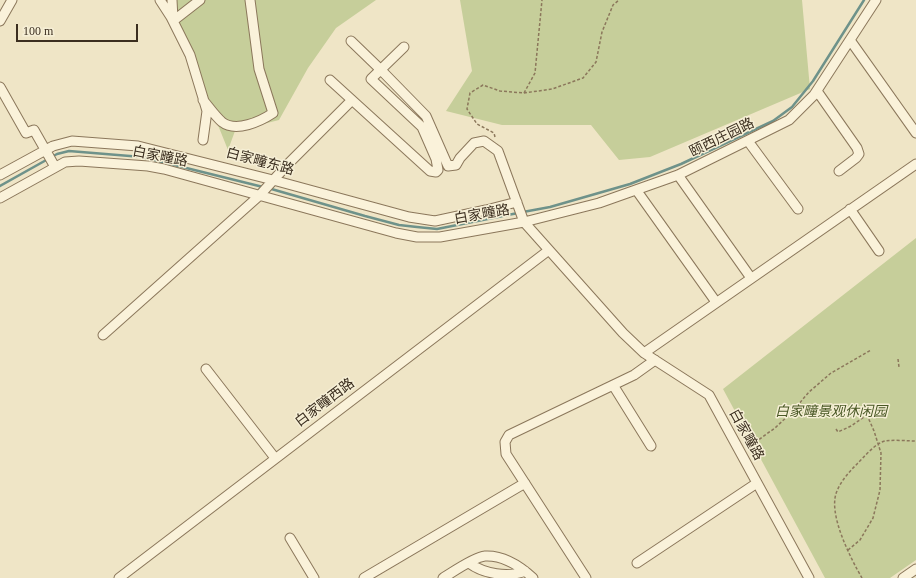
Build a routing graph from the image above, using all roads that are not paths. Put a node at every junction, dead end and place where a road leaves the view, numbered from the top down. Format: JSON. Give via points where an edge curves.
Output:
{"nodes":[{"id":1,"x":12,"y":0,"type":"edge"},
{"id":2,"x":160,"y":0,"type":"edge"},
{"id":3,"x":172,"y":0,"type":"edge"},
{"id":4,"x":200,"y":0,"type":"edge"},
{"id":5,"x":250,"y":0,"type":"edge"},
{"id":6,"x":876,"y":0,"type":"edge"},
{"id":7,"x":173,"y":20,"type":"junction"},
{"id":8,"x":0,"y":21,"type":"edge"},
{"id":9,"x":850,"y":40,"type":"junction"},
{"id":10,"x":351,"y":41,"type":"dead end"},
{"id":11,"x":404,"y":47,"type":"dead end"},
{"id":12,"x":381,"y":70,"type":"junction"},
{"id":13,"x":330,"y":80,"type":"dead end"},
{"id":14,"x":0,"y":87,"type":"edge"},
{"id":15,"x":817,"y":91,"type":"junction"},
{"id":16,"x":203,"y":100,"type":"junction"},
{"id":17,"x":352,"y":100,"type":"junction"},
{"id":18,"x":916,"y":133,"type":"edge"},
{"id":19,"x":203,"y":140,"type":"dead end"},
{"id":20,"x":748,"y":141,"type":"junction"},
{"id":21,"x":50,"y":158,"type":"junction"},
{"id":22,"x":916,"y":164,"type":"edge"},
{"id":23,"x":839,"y":171,"type":"dead end"},
{"id":24,"x":0,"y":175,"type":"edge"},
{"id":25,"x":678,"y":175,"type":"junction"},
{"id":26,"x":266,"y":188,"type":"junction"},
{"id":27,"x":637,"y":191,"type":"junction"},
{"id":28,"x":0,"y":198,"type":"edge"},
{"id":29,"x":798,"y":209,"type":"dead end"},
{"id":30,"x":850,"y":209,"type":"junction"},
{"id":31,"x":521,"y":212,"type":"junction"},
{"id":32,"x":549,"y":250,"type":"junction"},
{"id":33,"x":879,"y":251,"type":"dead end"},
{"id":34,"x":751,"y":278,"type":"junction"},
{"id":35,"x":716,"y":302,"type":"junction"},
{"id":36,"x":104,"y":335,"type":"dead end"},
{"id":37,"x":644,"y":353,"type":"junction"},
{"id":38,"x":655,"y":360,"type":"junction"},
{"id":39,"x":206,"y":369,"type":"dead end"},
{"id":40,"x":613,"y":385,"type":"junction"},
{"id":41,"x":651,"y":446,"type":"dead end"},
{"id":42,"x":275,"y":458,"type":"junction"},
{"id":43,"x":525,"y":483,"type":"junction"},
{"id":44,"x":757,"y":483,"type":"junction"},
{"id":45,"x":290,"y":538,"type":"dead end"},
{"id":46,"x":469,"y":563,"type":"junction"},
{"id":47,"x":637,"y":563,"type":"dead end"},
{"id":48,"x":916,"y":569,"type":"edge"},
{"id":49,"x":525,"y":571,"type":"junction"},
{"id":50,"x":119,"y":578,"type":"edge"},
{"id":51,"x":314,"y":578,"type":"edge"},
{"id":52,"x":364,"y":578,"type":"edge"},
{"id":53,"x":443,"y":578,"type":"edge"},
{"id":54,"x":533,"y":578,"type":"edge"},
{"id":55,"x":586,"y":578,"type":"edge"},
{"id":56,"x":809,"y":578,"type":"edge"},
{"id":57,"x":903,"y":578,"type":"edge"}],
"edges":[{"from":1,"to":8,"type":"street"},
{"from":2,"to":7,"type":"street"},
{"from":3,"to":7,"type":"street"},
{"from":4,"to":7,"type":"street"},
{"from":5,"to":16,"type":"street","via":[[259,69],[273,113],[236,127],[223,123]]},
{"from":6,"to":9,"type":"street","name":"颐西庄园路"},
{"from":7,"to":16,"type":"street","via":[[190,55]]},
{"from":9,"to":15,"type":"street","name":"颐西庄园路"},
{"from":9,"to":18,"type":"street"},
{"from":10,"to":12,"type":"street"},
{"from":11,"to":12,"type":"street"},
{"from":12,"to":17,"type":"street","via":[[371,79],[422,127],[438,170],[430,171]]},
{"from":12,"to":31,"type":"street","via":[[426,116],[448,166],[456,166],[474,143],[484,141],[498,151]]},
{"from":13,"to":17,"type":"street"},
{"from":14,"to":21,"type":"street","via":[[26,133],[34,130]]},
{"from":15,"to":20,"type":"street","name":"颐西庄园路","via":[[789,120]]},
{"from":15,"to":23,"type":"street","via":[[859,154]]},
{"from":16,"to":19,"type":"street","via":[[207,111]]},
{"from":17,"to":26,"type":"street"},
{"from":20,"to":25,"type":"street","name":"颐西庄园路"},
{"from":20,"to":29,"type":"street"},
{"from":21,"to":24,"type":"street","name":"白家疃东路"},
{"from":21,"to":26,"type":"street","name":"白家疃路","via":[[65,162],[79,160],[148,166]]},
{"from":21,"to":26,"type":"street","name":"白家疃东路","via":[[53,146],[72,141],[138,146]]},
{"from":21,"to":28,"type":"street","name":"白家疃路"},
{"from":22,"to":30,"type":"street"},
{"from":25,"to":27,"type":"street","name":"颐西庄园路"},
{"from":25,"to":34,"type":"street"},
{"from":26,"to":31,"type":"street","name":"白家疃东路","via":[[435,221],[486,210]]},
{"from":26,"to":31,"type":"street","name":"白家疃路","via":[[396,233],[417,237],[440,237]]},
{"from":26,"to":36,"type":"street"},
{"from":27,"to":31,"type":"street","name":"颐西庄园路","via":[[599,203]]},
{"from":27,"to":35,"type":"street"},
{"from":30,"to":33,"type":"street"},
{"from":30,"to":34,"type":"street"},
{"from":31,"to":32,"type":"street","name":"白家疃路"},
{"from":32,"to":37,"type":"street","name":"白家疃路"},
{"from":32,"to":42,"type":"street","name":"白家疃西路"},
{"from":34,"to":35,"type":"street"},
{"from":35,"to":37,"type":"street"},
{"from":37,"to":38,"type":"street","name":"白家疃路"},
{"from":38,"to":40,"type":"street","via":[[634,375]]},
{"from":38,"to":44,"type":"street","name":"白家疃路","via":[[709,395]]},
{"from":39,"to":42,"type":"street"},
{"from":40,"to":41,"type":"street"},
{"from":40,"to":43,"type":"street","via":[[509,435],[505,442],[506,454]]},
{"from":42,"to":50,"type":"street","name":"白家疃西路"},
{"from":43,"to":52,"type":"street"},
{"from":43,"to":55,"type":"street"},
{"from":44,"to":47,"type":"street"},
{"from":44,"to":56,"type":"street","name":"白家疃路"},
{"from":45,"to":51,"type":"street"},
{"from":46,"to":49,"type":"street","via":[[477,569],[507,576]]},
{"from":46,"to":49,"type":"street","via":[[484,556],[503,558]]},
{"from":46,"to":53,"type":"street"},
{"from":48,"to":57,"type":"street"},
{"from":49,"to":54,"type":"street"}]}
